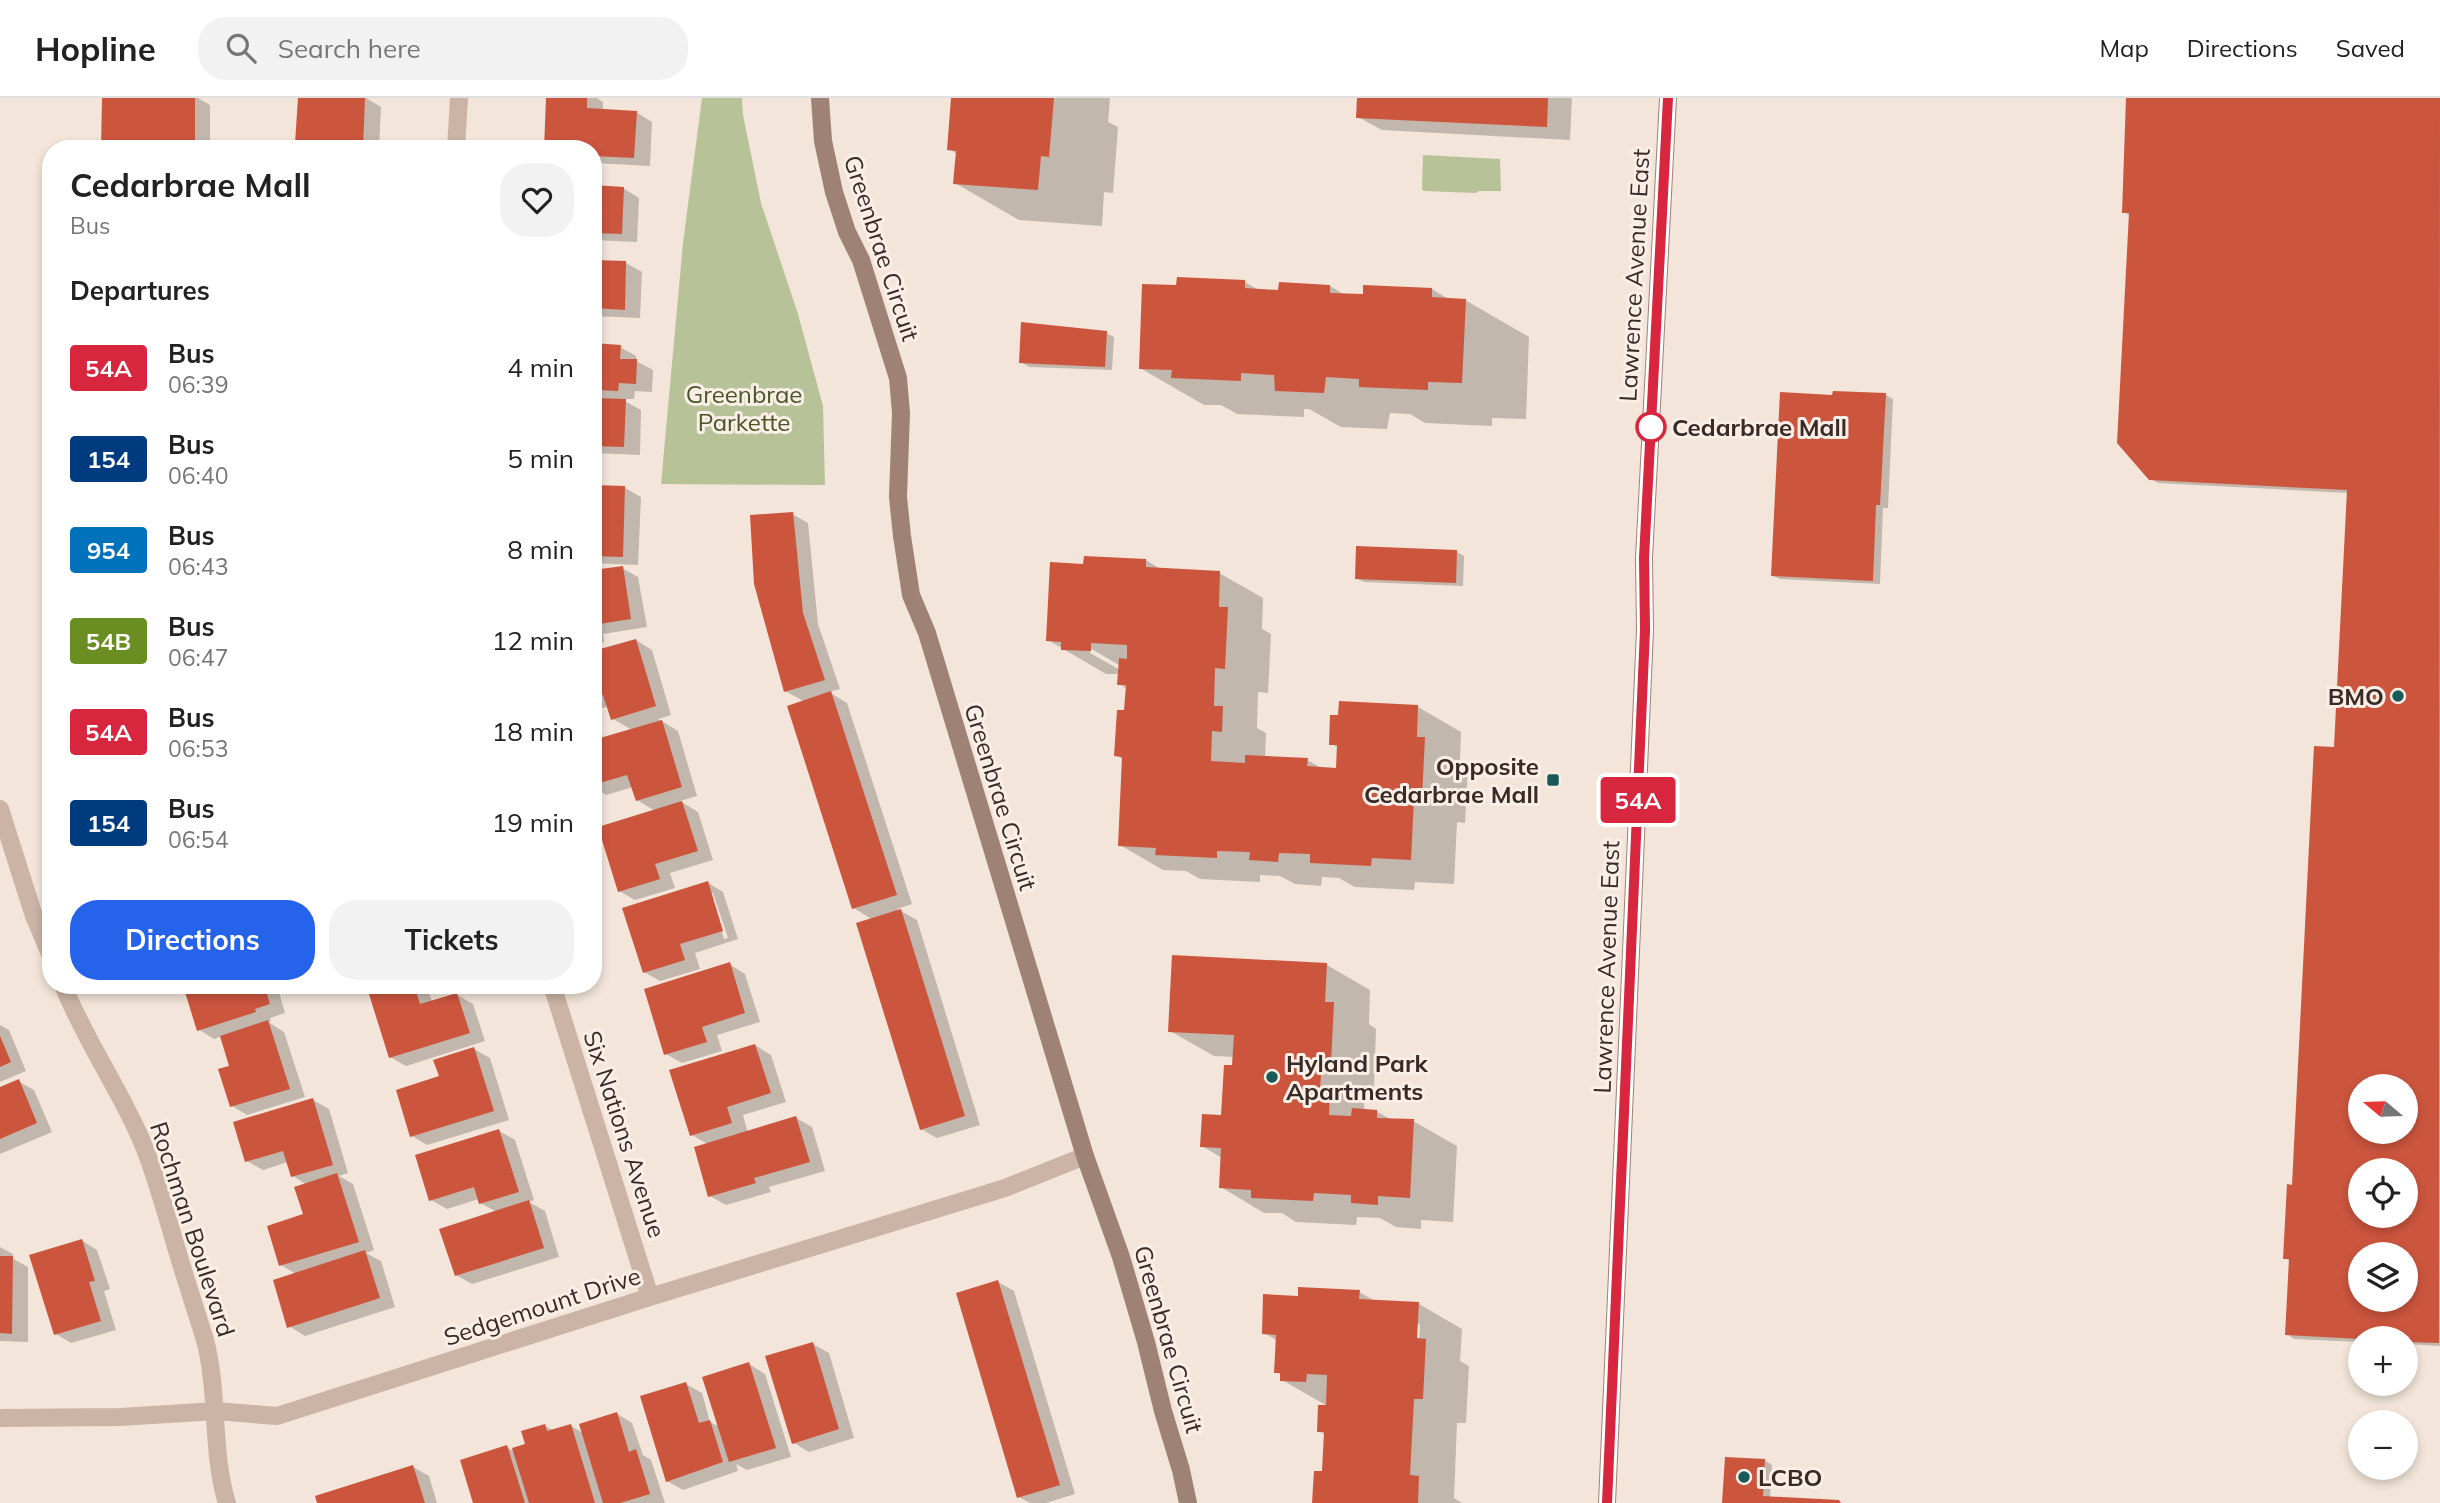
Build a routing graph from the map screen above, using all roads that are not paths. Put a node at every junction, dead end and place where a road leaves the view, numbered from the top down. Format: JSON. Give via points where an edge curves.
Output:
{"nodes":[{"id":1,"x":459,"y":98,"type":"edge"},
{"id":2,"x":820,"y":98,"type":"edge"},
{"id":3,"x":1668,"y":98,"type":"edge"},
{"id":4,"x":457,"y":140,"type":"edge"},
{"id":5,"x":0,"y":809,"type":"edge"},
{"id":6,"x":42,"y":935,"type":"edge"},
{"id":7,"x":66,"y":994,"type":"edge"},
{"id":8,"x":555,"y":994,"type":"edge"},
{"id":9,"x":1086,"y":1156,"type":"junction"},
{"id":10,"x":650,"y":1297,"type":"junction"},
{"id":11,"x":216,"y":1411,"type":"junction"},
{"id":12,"x":0,"y":1418,"type":"edge"},
{"id":13,"x":227,"y":1503,"type":"edge"},
{"id":14,"x":1188,"y":1503,"type":"edge"},
{"id":15,"x":1607,"y":1503,"type":"edge"}],
"edges":[{"from":1,"to":4,"type":"street"},
{"from":2,"to":9,"type":"street","name":"Greenbrae Circuit","via":[[834,192],[898,378],[898,497],[911,594]]},
{"from":3,"to":15,"type":"street","name":"Lawrence Avenue East","via":[[1644,558],[1645,630]]},
{"from":5,"to":6,"type":"street"},
{"from":7,"to":11,"type":"street","name":"Rochman Boulevard","via":[[122,1098],[159,1186],[206,1343]]},
{"from":8,"to":10,"type":"street","name":"Six Nations Avenue"},
{"from":9,"to":10,"type":"street","name":"Sedgemount Drive","via":[[1004,1188]]},
{"from":9,"to":14,"type":"street","name":"Greenbrae Circuit","via":[[1121,1256]]},
{"from":10,"to":11,"type":"street","name":"Sedgemount Drive","via":[[277,1416]]},
{"from":11,"to":12,"type":"street","name":"Sedgemount Drive"},
{"from":11,"to":13,"type":"street","name":"Rochman Boulevard"}]}
